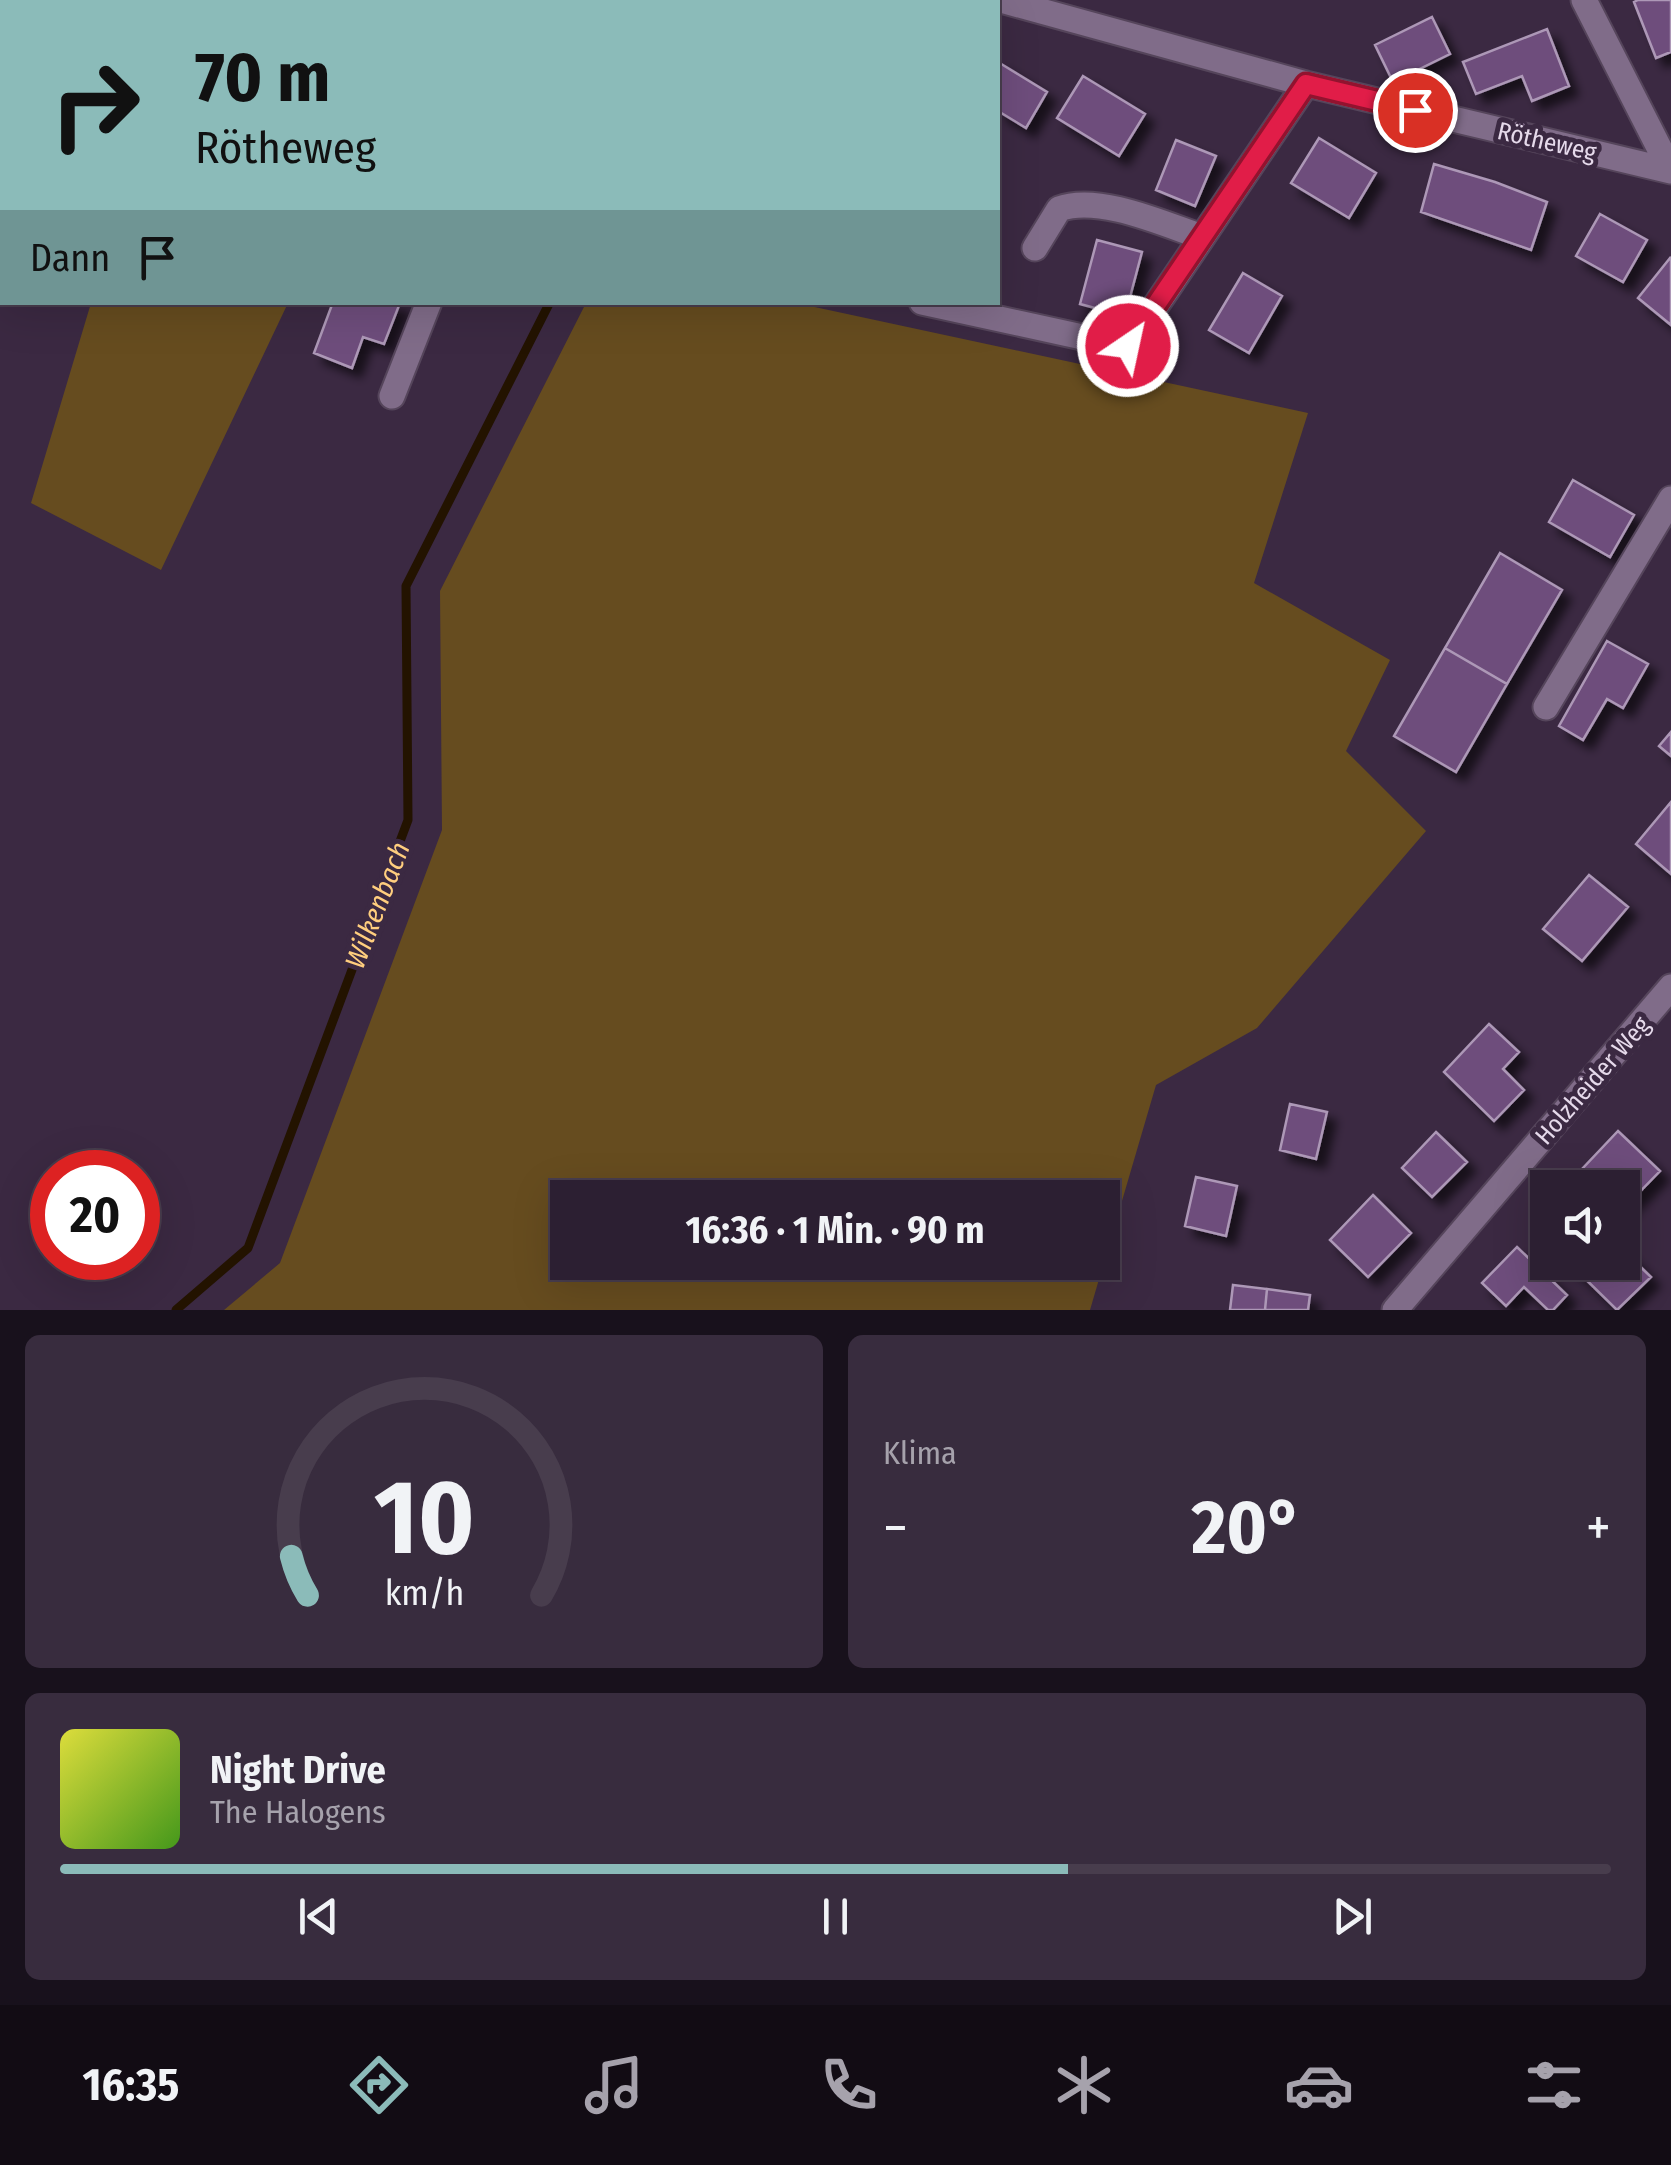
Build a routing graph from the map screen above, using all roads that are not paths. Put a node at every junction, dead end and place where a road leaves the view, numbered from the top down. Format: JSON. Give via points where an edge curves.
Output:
{"nodes":[{"id":1,"x":1002,"y":0,"type":"edge"},
{"id":2,"x":1584,"y":0,"type":"edge"},
{"id":3,"x":1306,"y":84,"type":"junction"},
{"id":4,"x":1671,"y":171,"type":"edge"},
{"id":5,"x":1202,"y":237,"type":"junction"},
{"id":6,"x":1035,"y":248,"type":"dead end"},
{"id":7,"x":428,"y":305,"type":"edge"},
{"id":8,"x":935,"y":305,"type":"edge"},
{"id":9,"x":392,"y":396,"type":"dead end"},
{"id":10,"x":1671,"y":500,"type":"edge"},
{"id":11,"x":1546,"y":707,"type":"dead end"},
{"id":12,"x":1671,"y":988,"type":"edge"},
{"id":13,"x":1395,"y":1310,"type":"edge"}],
"edges":[{"from":1,"to":3,"type":"street","name":"Rötheweg"},
{"from":2,"to":4,"type":"street"},
{"from":3,"to":4,"type":"street","name":"Rötheweg"},
{"from":3,"to":5,"type":"street"},
{"from":5,"to":6,"type":"street","via":[[1077,204],[1059,210]]},
{"from":5,"to":8,"type":"street","via":[[1128,346]]},
{"from":7,"to":9,"type":"street"},
{"from":10,"to":11,"type":"street"},
{"from":12,"to":13,"type":"street","name":"Holzheider Weg"}]}
